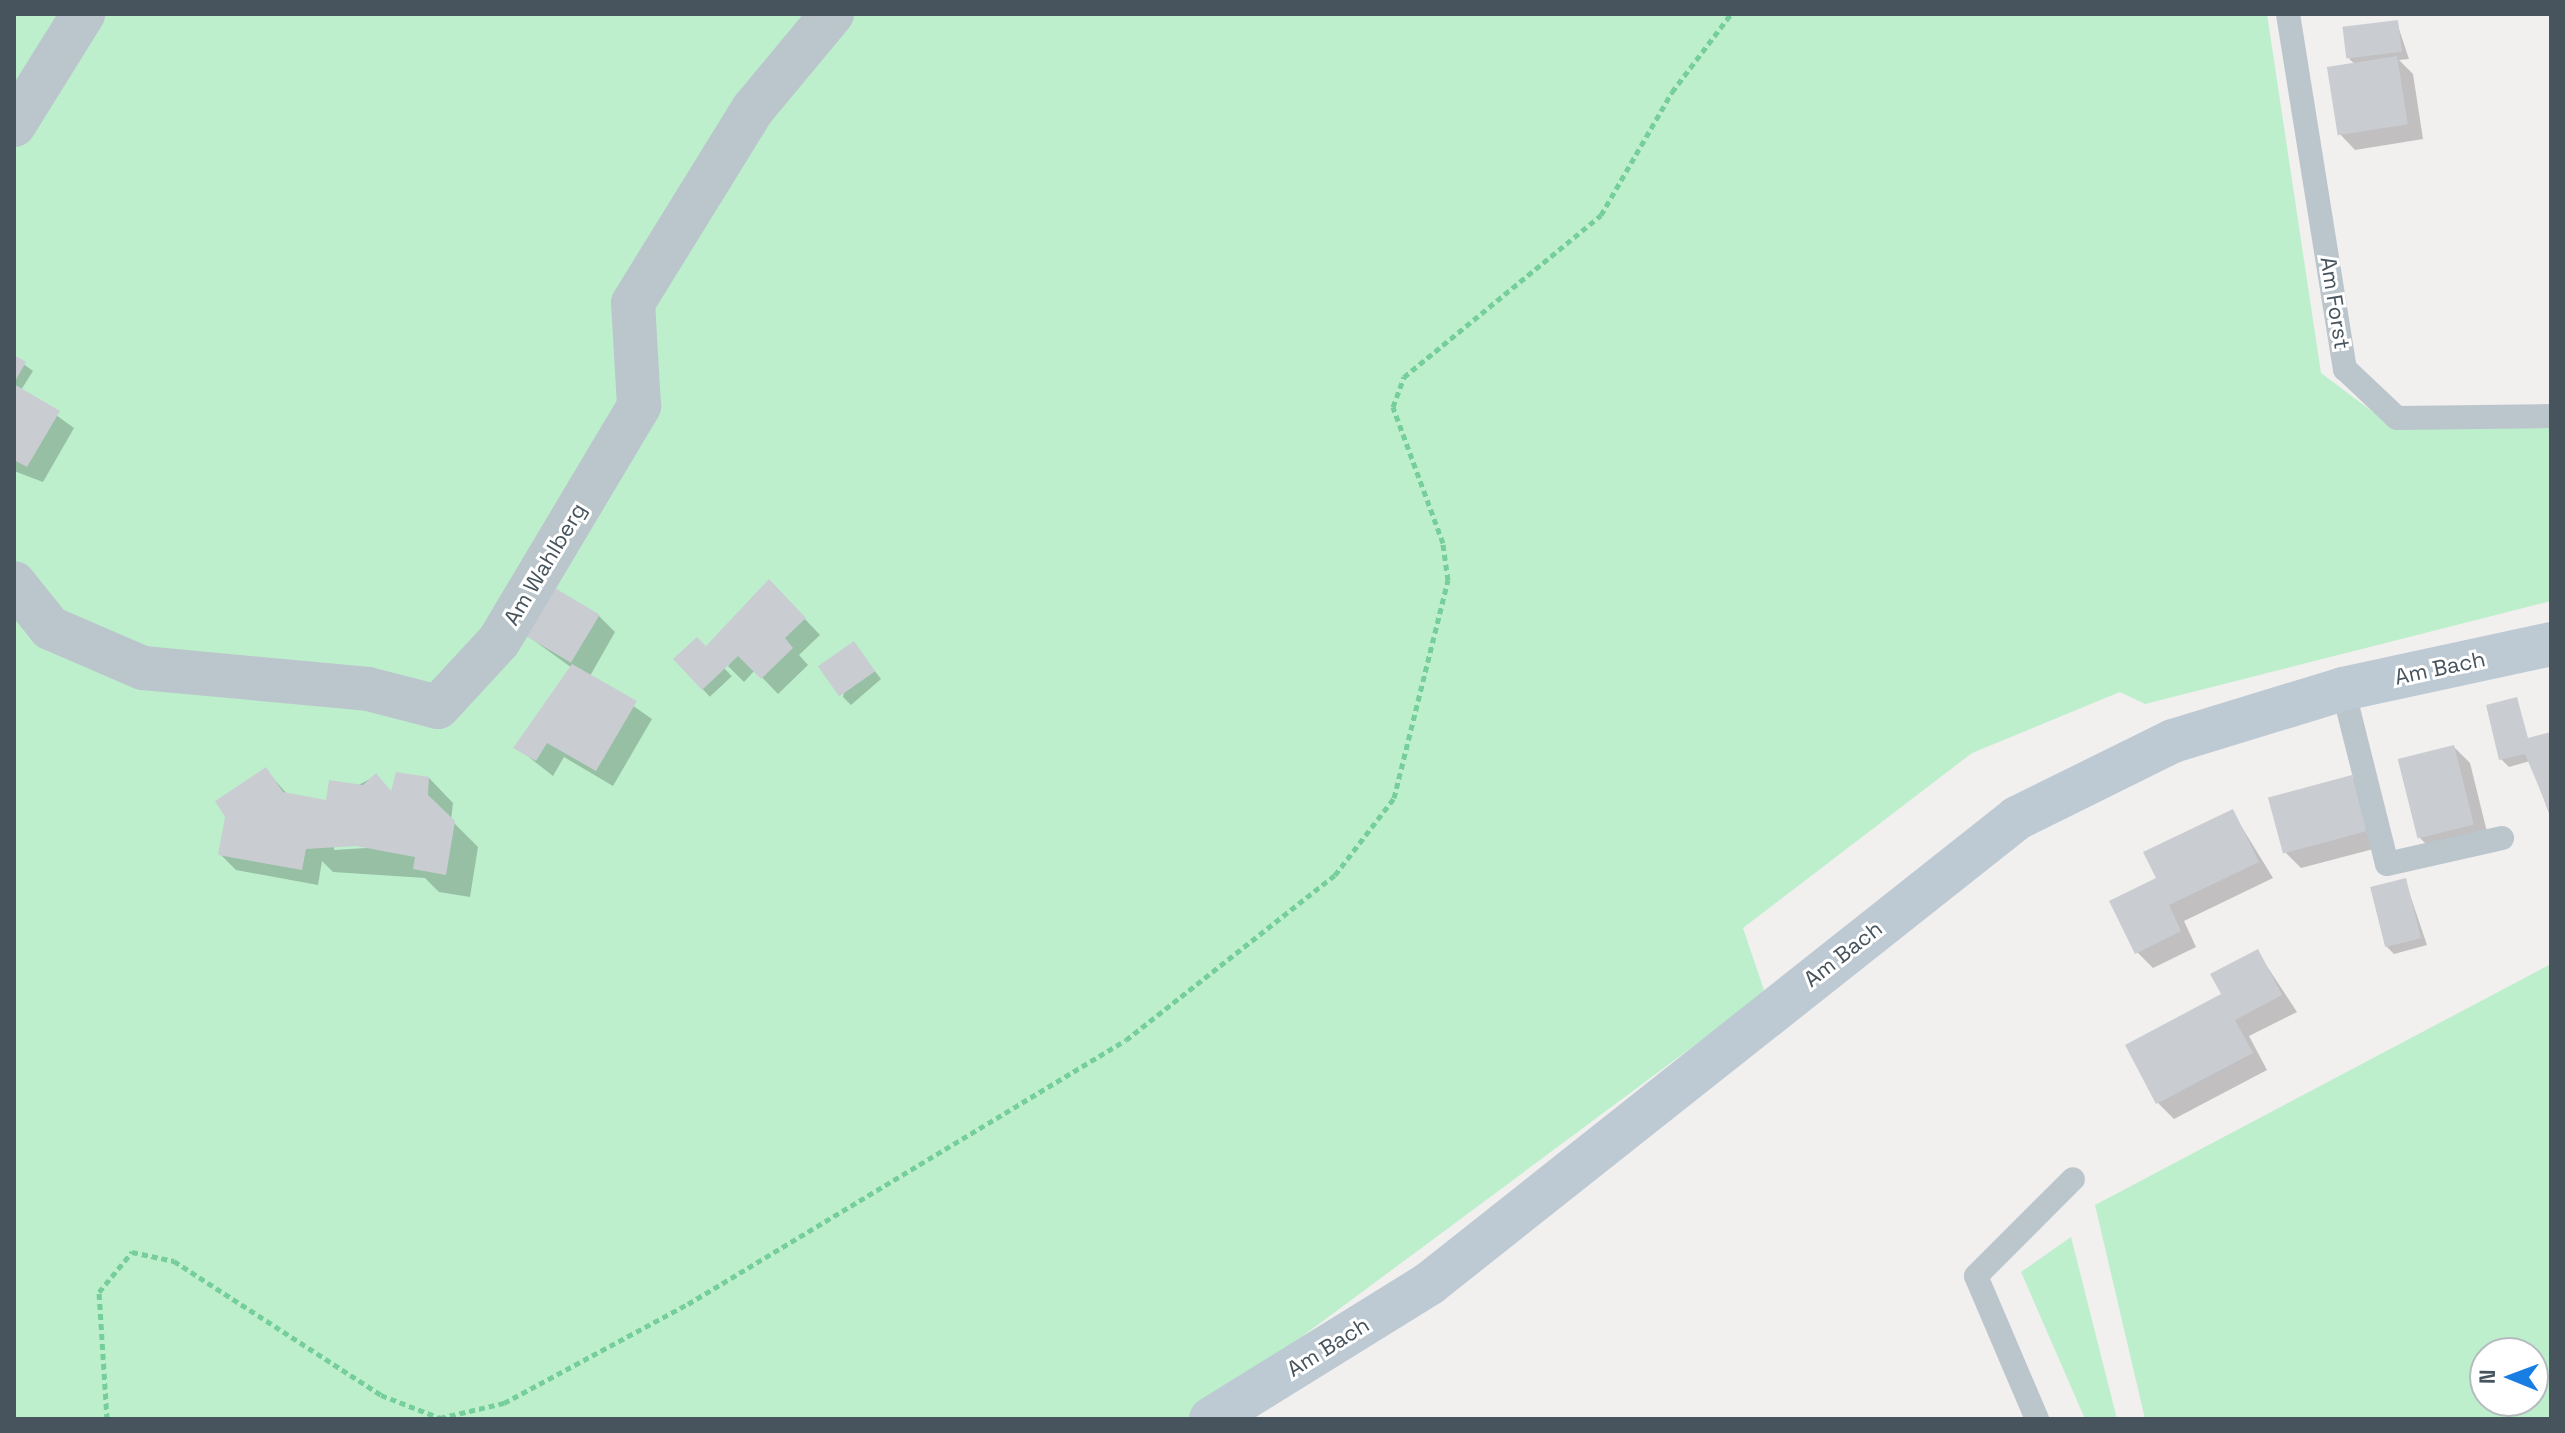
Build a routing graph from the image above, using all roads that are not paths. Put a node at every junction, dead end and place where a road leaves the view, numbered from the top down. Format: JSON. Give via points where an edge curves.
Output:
{"nodes":[{"id":1,"x":83,"y":14,"type":"edge"},
{"id":2,"x":832,"y":14,"type":"edge"},
{"id":3,"x":2288,"y":14,"type":"edge"},
{"id":4,"x":14,"y":125,"type":"edge"},
{"id":5,"x":2551,"y":416,"type":"edge"},
{"id":6,"x":14,"y":583,"type":"edge"},
{"id":7,"x":2551,"y":644,"type":"edge"},
{"id":8,"x":2343,"y":689,"type":"junction"},
{"id":9,"x":2502,"y":838,"type":"dead end"},
{"id":10,"x":2073,"y":1179,"type":"dead end"},
{"id":11,"x":1211,"y":1419,"type":"edge"},
{"id":12,"x":2037,"y":1419,"type":"edge"}],
"edges":[{"from":1,"to":4,"type":"street"},
{"from":2,"to":6,"type":"street","name":"Am Wahlberg","via":[[753,109],[633,303],[639,406],[499,641],[438,707],[368,689],[143,668],[50,628]]},
{"from":3,"to":5,"type":"lane","name":"Am Forst","via":[[2345,369],[2397,418]]},
{"from":7,"to":8,"type":"street","name":"Am Bach"},
{"from":8,"to":9,"type":"lane","via":[[2387,864]]},
{"from":8,"to":11,"type":"street","name":"Am Bach","via":[[2173,741],[2017,818],[1430,1283]]},
{"from":10,"to":12,"type":"lane","via":[[1976,1276]]}]}
